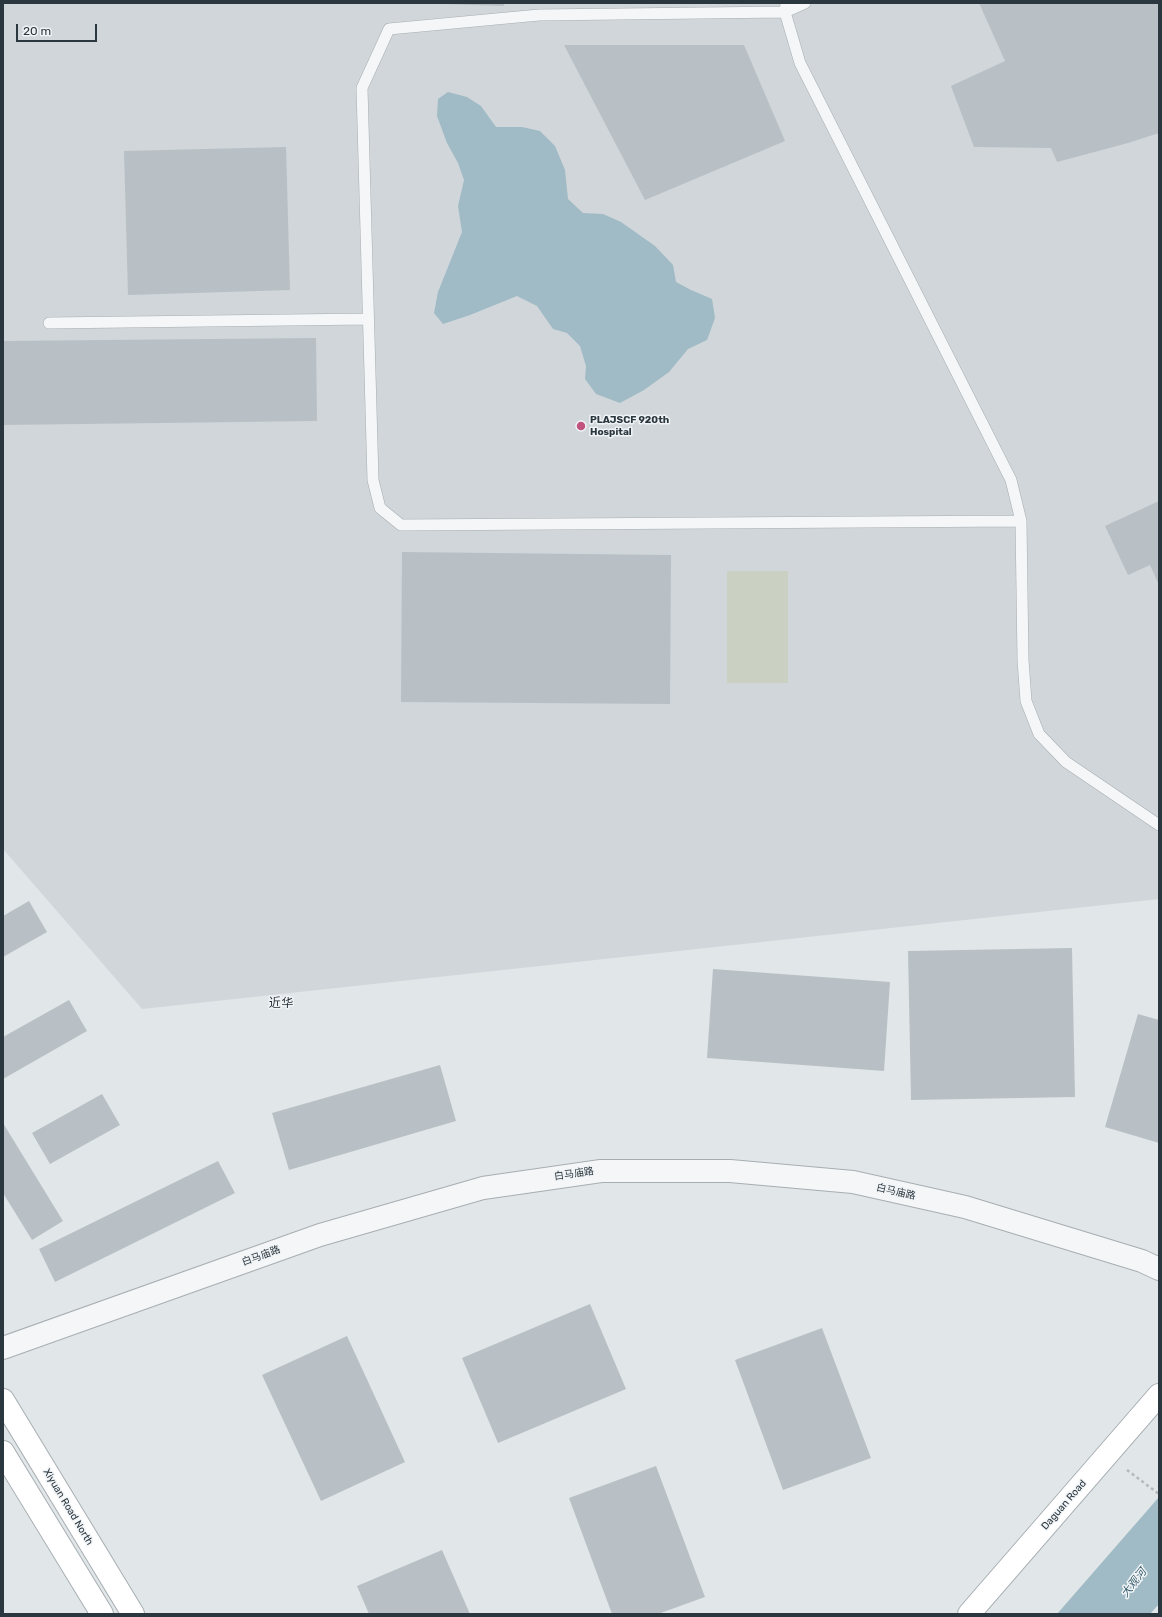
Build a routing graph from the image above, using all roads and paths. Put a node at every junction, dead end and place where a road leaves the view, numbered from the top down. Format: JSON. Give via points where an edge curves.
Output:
{"nodes":[{"id":1,"x":539,"y":3,"type":"edge"},
{"id":2,"x":805,"y":3,"type":"edge"},
{"id":3,"x":786,"y":8,"type":"edge"},
{"id":4,"x":539,"y":14,"type":"junction"},
{"id":5,"x":368,"y":319,"type":"junction"},
{"id":6,"x":48,"y":323,"type":"dead end"},
{"id":7,"x":1021,"y":520,"type":"junction"},
{"id":8,"x":1159,"y":825,"type":"edge"},
{"id":9,"x":1159,"y":1269,"type":"edge"},
{"id":10,"x":3,"y":1348,"type":"edge"},
{"id":11,"x":1159,"y":1395,"type":"edge"},
{"id":12,"x":3,"y":1400,"type":"edge"},
{"id":13,"x":3,"y":1452,"type":"edge"},
{"id":14,"x":1107,"y":1456,"type":"junction"},
{"id":15,"x":1159,"y":1494,"type":"edge"},
{"id":16,"x":102,"y":1614,"type":"edge"},
{"id":17,"x":133,"y":1614,"type":"edge"},
{"id":18,"x":969,"y":1614,"type":"edge"}],
"edges":[{"from":1,"to":4,"type":"lane"},
{"from":2,"to":3,"type":"lane"},
{"from":3,"to":4,"type":"lane"},
{"from":3,"to":7,"type":"lane","via":[[800,63],[1011,480]]},
{"from":4,"to":5,"type":"lane","via":[[389,29],[362,88]]},
{"from":5,"to":6,"type":"lane"},
{"from":5,"to":7,"type":"lane","via":[[373,480],[380,508],[401,525]]},
{"from":7,"to":8,"type":"lane","via":[[1026,701],[1039,734],[1066,762]]},
{"from":9,"to":10,"type":"street","name":"白马庙路","via":[[1142,1261],[965,1207],[853,1182],[730,1170],[601,1170],[483,1188],[328,1233]]},
{"from":11,"to":14,"type":"main road","name":"Daguan Road"},
{"from":12,"to":17,"type":"main road","name":"Xiyuan Road North"},
{"from":13,"to":16,"type":"main road"},
{"from":14,"to":15,"type":"path"},
{"from":14,"to":18,"type":"main road","name":"Daguan Road"}]}
